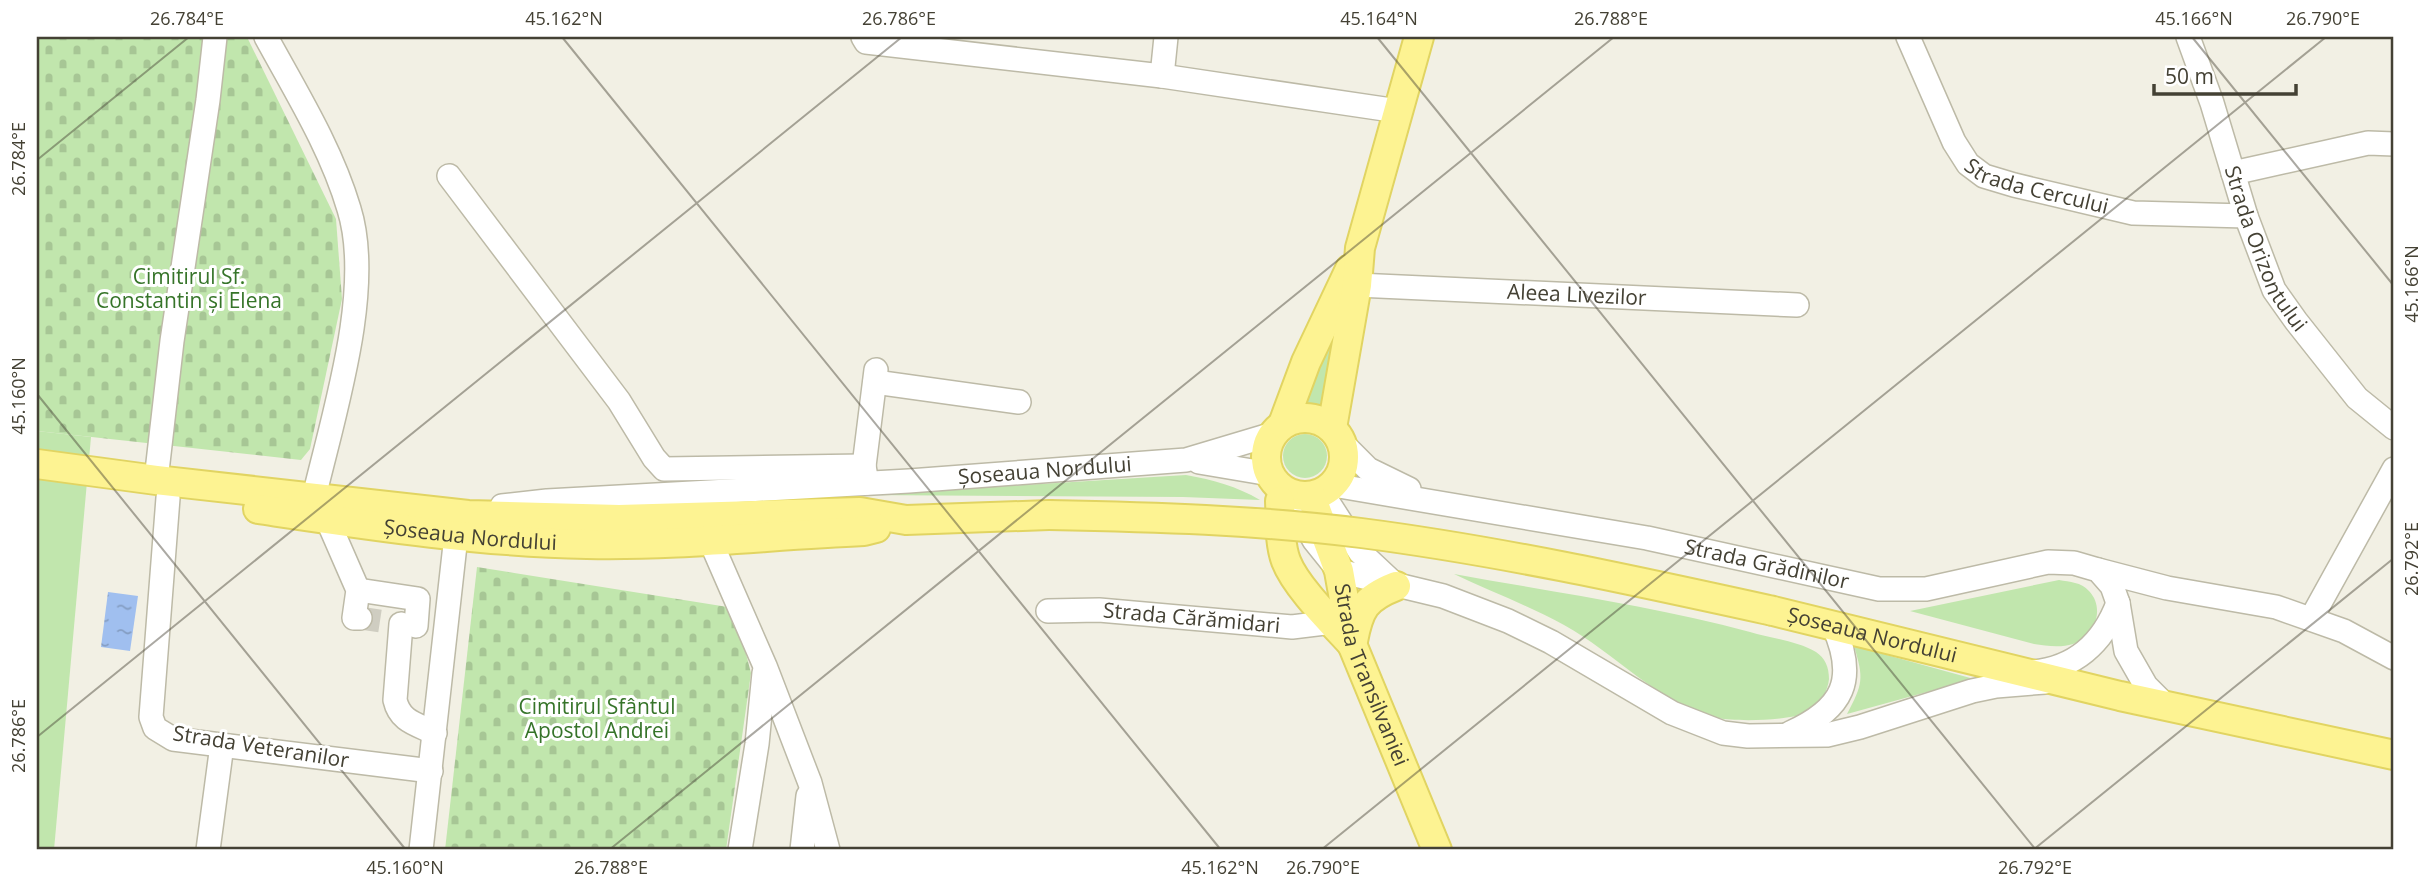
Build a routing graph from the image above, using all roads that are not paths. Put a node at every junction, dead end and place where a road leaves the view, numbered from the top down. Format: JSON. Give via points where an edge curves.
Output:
{"nodes":[{"id":1,"x":215,"y":37,"type":"edge"},
{"id":2,"x":266,"y":37,"type":"edge"},
{"id":3,"x":1166,"y":37,"type":"edge"},
{"id":4,"x":1419,"y":37,"type":"edge"},
{"id":5,"x":1908,"y":37,"type":"edge"},
{"id":6,"x":2188,"y":37,"type":"edge"},
{"id":7,"x":869,"y":40,"type":"edge"},
{"id":8,"x":1162,"y":76,"type":"junction"},
{"id":9,"x":1398,"y":111,"type":"junction"},
{"id":10,"x":2394,"y":145,"type":"edge"},
{"id":11,"x":2233,"y":173,"type":"junction"},
{"id":12,"x":449,"y":176,"type":"dead end"},
{"id":13,"x":2245,"y":216,"type":"junction"},
{"id":14,"x":1360,"y":248,"type":"junction"},
{"id":15,"x":1357,"y":285,"type":"junction"},
{"id":16,"x":1797,"y":305,"type":"dead end"},
{"id":17,"x":1019,"y":402,"type":"dead end"},
{"id":18,"x":2394,"y":428,"type":"edge"},
{"id":19,"x":1278,"y":429,"type":"junction"},
{"id":20,"x":1337,"y":435,"type":"junction"},
{"id":21,"x":1186,"y":460,"type":"junction"},
{"id":22,"x":37,"y":464,"type":"edge"},
{"id":23,"x":2394,"y":469,"type":"edge"},
{"id":24,"x":865,"y":475,"type":"junction"},
{"id":25,"x":37,"y":478,"type":"edge"},
{"id":26,"x":1302,"y":488,"type":"junction"},
{"id":27,"x":162,"y":489,"type":"junction"},
{"id":28,"x":1434,"y":500,"type":"junction"},
{"id":29,"x":321,"y":508,"type":"junction"},
{"id":30,"x":906,"y":520,"type":"junction"},
{"id":31,"x":450,"y":524,"type":"junction"},
{"id":32,"x":710,"y":540,"type":"junction"},
{"id":33,"x":2098,"y":570,"type":"junction"},
{"id":34,"x":1339,"y":571,"type":"junction"},
{"id":35,"x":1396,"y":586,"type":"junction"},
{"id":36,"x":358,"y":590,"type":"junction"},
{"id":37,"x":2118,"y":603,"type":"junction"},
{"id":38,"x":1048,"y":611,"type":"dead end"},
{"id":39,"x":2311,"y":619,"type":"junction"},
{"id":40,"x":389,"y":622,"type":"junction"},
{"id":41,"x":1333,"y":622,"type":"junction"},
{"id":42,"x":1833,"y":625,"type":"junction"},
{"id":43,"x":447,"y":629,"type":"junction"},
{"id":44,"x":1352,"y":644,"type":"junction"},
{"id":45,"x":2394,"y":658,"type":"edge"},
{"id":46,"x":765,"y":666,"type":"junction"},
{"id":47,"x":2025,"y":672,"type":"junction"},
{"id":48,"x":2062,"y":681,"type":"junction"},
{"id":49,"x":2166,"y":706,"type":"junction"},
{"id":50,"x":435,"y":733,"type":"junction"},
{"id":51,"x":1782,"y":736,"type":"junction"},
{"id":52,"x":222,"y":745,"type":"junction"},
{"id":53,"x":2394,"y":755,"type":"edge"},
{"id":54,"x":431,"y":771,"type":"junction"},
{"id":55,"x":810,"y":783,"type":"junction"},
{"id":56,"x":208,"y":850,"type":"edge"},
{"id":57,"x":421,"y":850,"type":"edge"},
{"id":58,"x":740,"y":850,"type":"edge"},
{"id":59,"x":802,"y":850,"type":"edge"},
{"id":60,"x":828,"y":850,"type":"edge"},
{"id":61,"x":1437,"y":850,"type":"edge"}],
"edges":[{"from":1,"to":27,"type":"street","via":[[172,341]]},
{"from":2,"to":29,"type":"street","via":[[336,172],[350,212],[355,250],[353,322]]},
{"from":3,"to":8,"type":"street"},
{"from":4,"to":9,"type":"main road"},
{"from":5,"to":13,"type":"street","name":"Strada Cercului","via":[[1954,142],[1968,164],[1984,176],[2133,213]]},
{"from":6,"to":11,"type":"street","name":"Strada Orizontului"},
{"from":7,"to":8,"type":"street"},
{"from":8,"to":9,"type":"street"},
{"from":9,"to":14,"type":"main road"},
{"from":10,"to":11,"type":"street","via":[[2368,143]]},
{"from":11,"to":13,"type":"street","name":"Strada Orizontului"},
{"from":12,"to":24,"type":"street","via":[[619,401],[664,470]]},
{"from":13,"to":18,"type":"street","name":"Strada Orizontului","via":[[2274,290],[2357,398]]},
{"from":14,"to":15,"type":"main road"},
{"from":14,"to":19,"type":"main road"},
{"from":15,"to":16,"type":"street","name":"Aleea Livezilor"},
{"from":15,"to":20,"type":"main road"},
{"from":17,"to":24,"type":"street","via":[[875,376]]},
{"from":19,"to":20,"type":"main road","via":[[1292,419],[1313,418]]},
{"from":19,"to":21,"type":"street","name":"Șoseaua Nordului","via":[[1221,452]]},
{"from":19,"to":26,"type":"main road","via":[[1266,454]]},
{"from":20,"to":26,"type":"main road","via":[[1345,461],[1338,478]]},
{"from":20,"to":28,"type":"street","via":[[1368,469]]},
{"from":21,"to":24,"type":"street","name":"Șoseaua Nordului"},
{"from":21,"to":26,"type":"street","name":"Șoseaua Nordului"},
{"from":22,"to":27,"type":"main road","name":"Șoseaua Nordului"},
{"from":23,"to":39,"type":"street"},
{"from":24,"to":31,"type":"street","name":"Șoseaua Nordului","via":[[547,501]]},
{"from":25,"to":27,"type":"main road","name":"Șoseaua Nordului"},
{"from":26,"to":28,"type":"street","name":"Șoseaua Nordului"},
{"from":26,"to":34,"type":"main road","name":"Strada Transilvaniei"},
{"from":26,"to":35,"type":"street"},
{"from":26,"to":41,"type":"main road","via":[[1281,538],[1286,560]]},
{"from":27,"to":29,"type":"main road","name":"Șoseaua Nordului"},
{"from":27,"to":52,"type":"street","name":"Strada Veteranilor","via":[[150,717],[155,728],[173,739]]},
{"from":28,"to":33,"type":"street","name":"Strada Grădinilor","via":[[1647,538],[1879,589],[1926,589],[2048,562]]},
{"from":29,"to":31,"type":"main road","name":"Șoseaua Nordului"},
{"from":29,"to":36,"type":"street"},
{"from":30,"to":31,"type":"main road","name":"Șoseaua Nordului","via":[[860,512],[528,518]]},
{"from":30,"to":32,"type":"main road","name":"Șoseaua Nordului","via":[[864,531]]},
{"from":30,"to":42,"type":"main road","name":"Șoseaua Nordului","bridge":true,"via":[[1049,515],[1219,521],[1359,533],[1507,556]]},
{"from":31,"to":32,"type":"main road","name":"Șoseaua Nordului","via":[[587,544]]},
{"from":31,"to":43,"type":"street"},
{"from":32,"to":46,"type":"street"},
{"from":33,"to":37,"type":"street","via":[[2112,586]]},
{"from":33,"to":39,"type":"street","name":"Strada Grădinilor","via":[[2167,588],[2276,607]]},
{"from":34,"to":35,"type":"street"},
{"from":34,"to":44,"type":"main road","name":"Strada Transilvaniei"},
{"from":35,"to":44,"type":"main road","via":[[1366,603],[1357,618]]},
{"from":35,"to":51,"type":"street","via":[[1443,596],[1508,621],[1699,724],[1723,733]]},
{"from":36,"to":40,"type":"street","via":[[354,618]]},
{"from":36,"to":40,"type":"street","via":[[418,599]]},
{"from":37,"to":47,"type":"street","via":[[2112,620],[2091,648],[2060,667]]},
{"from":37,"to":49,"type":"street","via":[[2126,651],[2146,685]]},
{"from":38,"to":41,"type":"street","name":"Strada Cărămidari","via":[[1100,610],[1292,627]]},
{"from":39,"to":45,"type":"street","name":"Strada Grădinilor"},
{"from":40,"to":43,"type":"street"},
{"from":40,"to":50,"type":"street","via":[[398,711]]},
{"from":41,"to":44,"type":"main road"},
{"from":42,"to":47,"type":"main road","name":"Șoseaua Nordului"},
{"from":42,"to":51,"type":"street","via":[[1844,649],[1846,673],[1838,697],[1827,712]]},
{"from":43,"to":50,"type":"street"},
{"from":44,"to":61,"type":"main road","name":"Strada Transilvaniei"},
{"from":46,"to":55,"type":"street"},
{"from":46,"to":58,"type":"street"},
{"from":47,"to":48,"type":"main road","name":"Șoseaua Nordului"},
{"from":48,"to":49,"type":"main road","name":"Șoseaua Nordului"},
{"from":48,"to":51,"type":"street","via":[[1996,686],[1826,735]]},
{"from":49,"to":53,"type":"main road","name":"Șoseaua Nordului"},
{"from":50,"to":54,"type":"street"},
{"from":52,"to":54,"type":"street","name":"Strada Veteranilor"},
{"from":52,"to":56,"type":"street"},
{"from":54,"to":57,"type":"street"},
{"from":55,"to":59,"type":"street"},
{"from":55,"to":60,"type":"street"}]}
